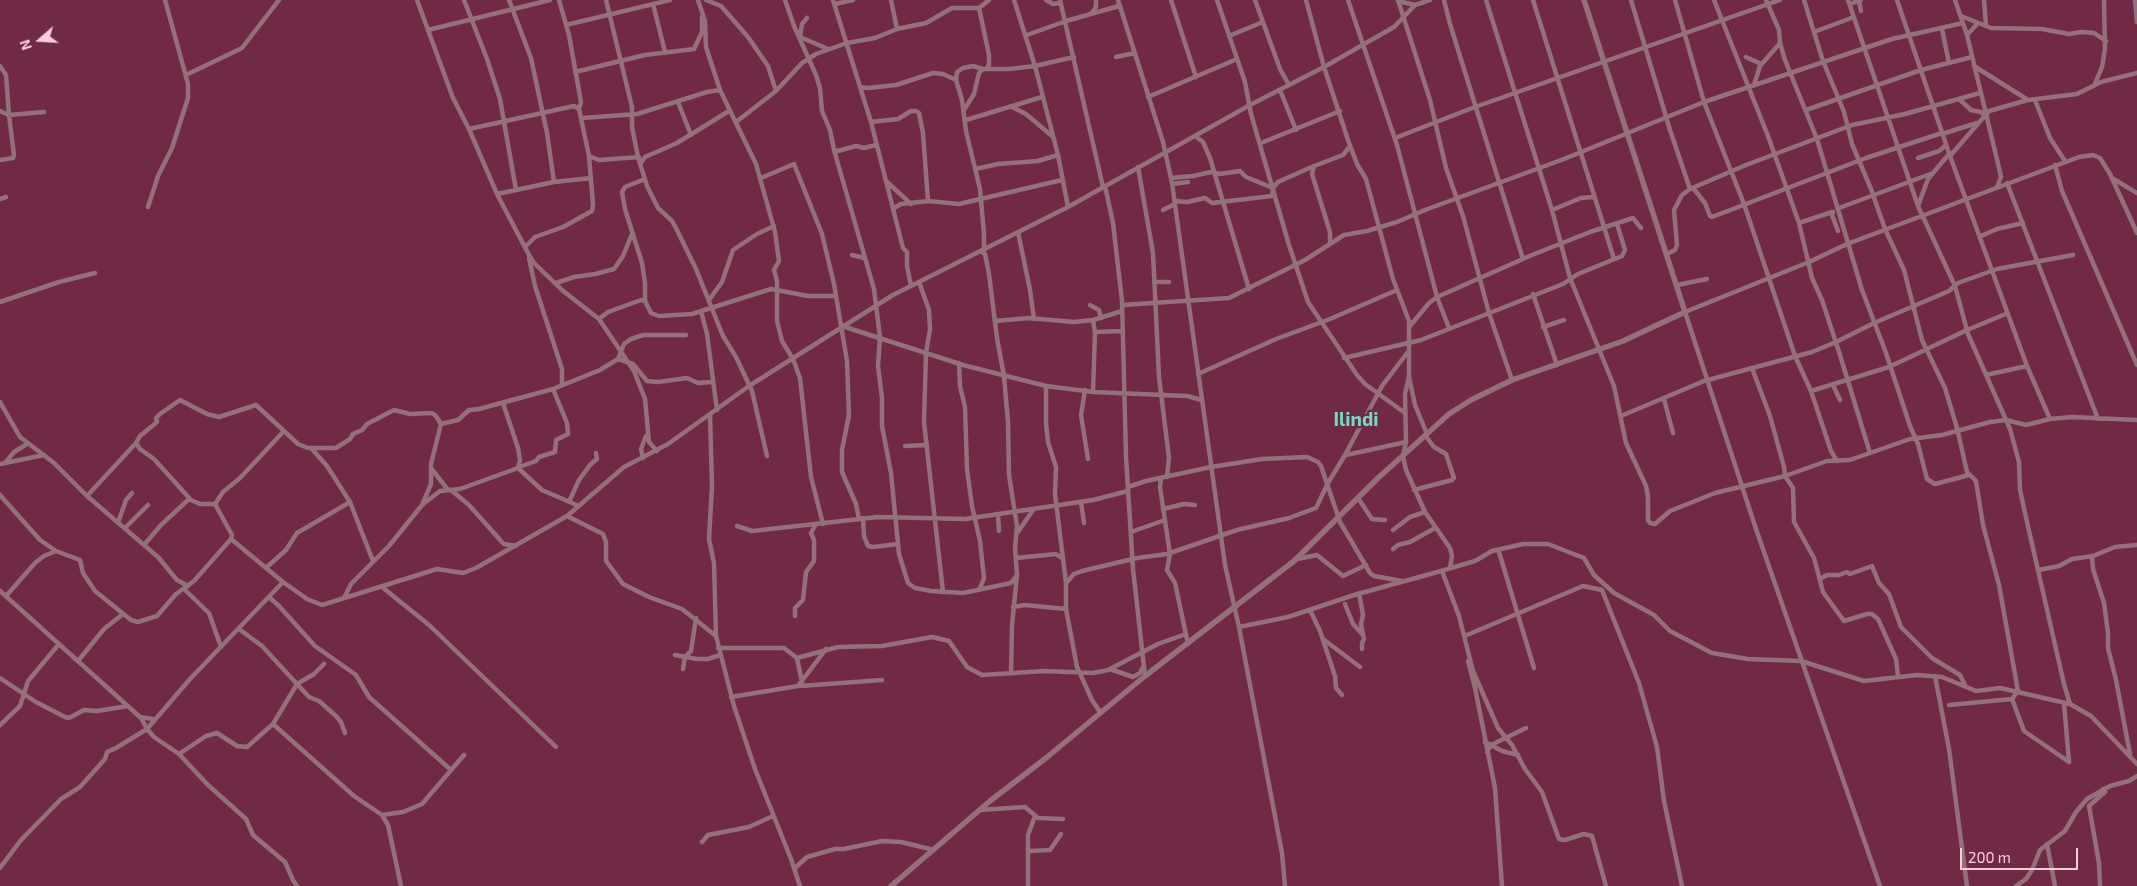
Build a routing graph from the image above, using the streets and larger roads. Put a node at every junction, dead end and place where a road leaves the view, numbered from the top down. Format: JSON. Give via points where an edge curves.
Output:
{"nodes":[{"id":1,"x":165,"y":0,"type":"edge"},
{"id":2,"x":279,"y":0,"type":"edge"},
{"id":3,"x":417,"y":0,"type":"edge"},
{"id":4,"x":464,"y":0,"type":"edge"},
{"id":5,"x":509,"y":0,"type":"edge"},
{"id":6,"x":550,"y":0,"type":"edge"},
{"id":7,"x":559,"y":0,"type":"edge"},
{"id":8,"x":606,"y":0,"type":"edge"},
{"id":9,"x":670,"y":0,"type":"edge"},
{"id":10,"x":697,"y":0,"type":"edge"},
{"id":11,"x":706,"y":0,"type":"edge"},
{"id":12,"x":785,"y":0,"type":"edge"},
{"id":13,"x":853,"y":0,"type":"edge"},
{"id":14,"x":891,"y":0,"type":"edge"},
{"id":15,"x":989,"y":0,"type":"edge"},
{"id":16,"x":1014,"y":0,"type":"edge"},
{"id":17,"x":1046,"y":0,"type":"edge"},
{"id":18,"x":1096,"y":0,"type":"edge"},
{"id":19,"x":1118,"y":0,"type":"edge"},
{"id":20,"x":1171,"y":0,"type":"edge"},
{"id":21,"x":1217,"y":0,"type":"edge"},
{"id":22,"x":1255,"y":0,"type":"edge"},
{"id":23,"x":1306,"y":0,"type":"edge"},
{"id":24,"x":1348,"y":0,"type":"edge"},
{"id":25,"x":1398,"y":0,"type":"edge"},
{"id":26,"x":1430,"y":0,"type":"edge"},
{"id":27,"x":1444,"y":0,"type":"edge"},
{"id":28,"x":1486,"y":0,"type":"edge"},
{"id":29,"x":1533,"y":0,"type":"edge"},
{"id":30,"x":1584,"y":0,"type":"edge"},
{"id":31,"x":1631,"y":0,"type":"edge"},
{"id":32,"x":1675,"y":0,"type":"edge"},
{"id":33,"x":1714,"y":0,"type":"edge"},
{"id":34,"x":1780,"y":0,"type":"edge"},
{"id":35,"x":1804,"y":0,"type":"edge"},
{"id":36,"x":1859,"y":0,"type":"edge"},
{"id":37,"x":1897,"y":0,"type":"edge"},
{"id":38,"x":1955,"y":0,"type":"edge"},
{"id":39,"x":1984,"y":0,"type":"edge"},
{"id":40,"x":2104,"y":0,"type":"edge"},
{"id":41,"x":2135,"y":0,"type":"edge"},
{"id":42,"x":1060,"y":1,"type":"edge"},
{"id":43,"x":834,"y":2,"type":"edge"},
{"id":44,"x":1766,"y":2,"type":"edge"},
{"id":45,"x":1849,"y":2,"type":"edge"},
{"id":46,"x":653,"y":4,"type":"junction"},
{"id":47,"x":1415,"y":5,"type":"junction"},
{"id":48,"x":1120,"y":6,"type":"junction"},
{"id":49,"x":979,"y":8,"type":"junction"},
{"id":50,"x":512,"y":9,"type":"junction"},
{"id":51,"x":1861,"y":11,"type":"dead end"},
{"id":52,"x":1092,"y":13,"type":"junction"},
{"id":53,"x":610,"y":15,"type":"junction"},
{"id":54,"x":1961,"y":16,"type":"junction"},
{"id":55,"x":1854,"y":17,"type":"junction"},
{"id":56,"x":807,"y":18,"type":"dead end"},
{"id":57,"x":1403,"y":18,"type":"junction"},
{"id":58,"x":471,"y":19,"type":"junction"},
{"id":59,"x":1066,"y":21,"type":"junction"},
{"id":60,"x":1262,"y":22,"type":"junction"},
{"id":61,"x":1723,"y":22,"type":"junction"},
{"id":62,"x":2137,"y":22,"type":"edge"},
{"id":63,"x":1963,"y":23,"type":"junction"},
{"id":64,"x":1978,"y":23,"type":"junction"},
{"id":65,"x":566,"y":25,"type":"junction"},
{"id":66,"x":1986,"y":26,"type":"junction"},
{"id":67,"x":898,"y":28,"type":"junction"},
{"id":68,"x":1942,"y":29,"type":"junction"},
{"id":69,"x":428,"y":30,"type":"junction"},
{"id":70,"x":1814,"y":32,"type":"junction"},
{"id":71,"x":1685,"y":34,"type":"junction"},
{"id":72,"x":1027,"y":35,"type":"junction"},
{"id":73,"x":1910,"y":35,"type":"junction"},
{"id":74,"x":1967,"y":35,"type":"junction"},
{"id":75,"x":1229,"y":36,"type":"junction"},
{"id":76,"x":800,"y":37,"type":"junction"},
{"id":77,"x":2106,"y":41,"type":"junction"},
{"id":78,"x":847,"y":43,"type":"junction"},
{"id":79,"x":1780,"y":43,"type":"junction"},
{"id":80,"x":1363,"y":45,"type":"junction"},
{"id":81,"x":828,"y":49,"type":"junction"},
{"id":82,"x":1644,"y":49,"type":"junction"},
{"id":83,"x":1864,"y":49,"type":"junction"},
{"id":84,"x":665,"y":52,"type":"junction"},
{"id":85,"x":1134,"y":53,"type":"junction"},
{"id":86,"x":1074,"y":57,"type":"junction"},
{"id":87,"x":1116,"y":57,"type":"dead end"},
{"id":88,"x":1746,"y":57,"type":"dead end"},
{"id":89,"x":1972,"y":57,"type":"junction"},
{"id":90,"x":809,"y":58,"type":"junction"},
{"id":91,"x":1237,"y":59,"type":"junction"},
{"id":92,"x":619,"y":61,"type":"junction"},
{"id":93,"x":1604,"y":62,"type":"junction"},
{"id":94,"x":1823,"y":62,"type":"junction"},
{"id":95,"x":1949,"y":63,"type":"junction"},
{"id":96,"x":1761,"y":64,"type":"junction"},
{"id":97,"x":0,"y":66,"type":"edge"},
{"id":98,"x":1035,"y":66,"type":"junction"},
{"id":99,"x":1974,"y":66,"type":"junction"},
{"id":100,"x":1324,"y":67,"type":"junction"},
{"id":101,"x":985,"y":68,"type":"junction"},
{"id":102,"x":1921,"y":70,"type":"junction"},
{"id":103,"x":575,"y":72,"type":"junction"},
{"id":104,"x":1790,"y":72,"type":"junction"},
{"id":105,"x":2137,"y":73,"type":"edge"},
{"id":106,"x":186,"y":74,"type":"junction"},
{"id":107,"x":1196,"y":77,"type":"junction"},
{"id":108,"x":1558,"y":78,"type":"junction"},
{"id":109,"x":956,"y":80,"type":"junction"},
{"id":110,"x":1289,"y":85,"type":"junction"},
{"id":111,"x":1754,"y":85,"type":"junction"},
{"id":112,"x":1877,"y":85,"type":"junction"},
{"id":113,"x":2094,"y":86,"type":"junction"},
{"id":114,"x":860,"y":87,"type":"junction"},
{"id":115,"x":1748,"y":87,"type":"junction"},
{"id":116,"x":720,"y":90,"type":"junction"},
{"id":117,"x":1280,"y":90,"type":"junction"},
{"id":118,"x":776,"y":91,"type":"junction"},
{"id":119,"x":1980,"y":93,"type":"junction"},
{"id":120,"x":1515,"y":94,"type":"junction"},
{"id":121,"x":1972,"y":95,"type":"junction"},
{"id":122,"x":1042,"y":97,"type":"junction"},
{"id":123,"x":1148,"y":97,"type":"junction"},
{"id":124,"x":1838,"y":98,"type":"junction"},
{"id":125,"x":1959,"y":99,"type":"junction"},
{"id":126,"x":2028,"y":100,"type":"junction"},
{"id":127,"x":2035,"y":100,"type":"junction"},
{"id":128,"x":678,"y":102,"type":"junction"},
{"id":129,"x":1704,"y":102,"type":"junction"},
{"id":130,"x":1250,"y":105,"type":"junction"},
{"id":131,"x":1967,"y":105,"type":"junction"},
{"id":132,"x":1012,"y":107,"type":"junction"},
{"id":133,"x":1475,"y":107,"type":"junction"},
{"id":134,"x":1933,"y":107,"type":"junction"},
{"id":135,"x":579,"y":109,"type":"junction"},
{"id":136,"x":964,"y":110,"type":"junction"},
{"id":137,"x":1806,"y":110,"type":"junction"},
{"id":138,"x":0,"y":111,"type":"edge"},
{"id":139,"x":729,"y":111,"type":"junction"},
{"id":140,"x":1340,"y":111,"type":"junction"},
{"id":141,"x":44,"y":112,"type":"dead end"},
{"id":142,"x":542,"y":113,"type":"junction"},
{"id":143,"x":1984,"y":114,"type":"junction"},
{"id":144,"x":9,"y":115,"type":"junction"},
{"id":145,"x":632,"y":115,"type":"junction"},
{"id":146,"x":1667,"y":117,"type":"junction"},
{"id":147,"x":1886,"y":117,"type":"junction"},
{"id":148,"x":582,"y":118,"type":"junction"},
{"id":149,"x":966,"y":120,"type":"junction"},
{"id":150,"x":504,"y":122,"type":"junction"},
{"id":151,"x":736,"y":122,"type":"junction"},
{"id":152,"x":871,"y":122,"type":"junction"},
{"id":153,"x":1435,"y":122,"type":"junction"},
{"id":154,"x":1978,"y":123,"type":"junction"},
{"id":155,"x":1848,"y":127,"type":"junction"},
{"id":156,"x":469,"y":129,"type":"junction"},
{"id":157,"x":1296,"y":130,"type":"junction"},
{"id":158,"x":1627,"y":132,"type":"junction"},
{"id":159,"x":1942,"y":134,"type":"junction"},
{"id":160,"x":691,"y":135,"type":"junction"},
{"id":161,"x":1195,"y":136,"type":"junction"},
{"id":162,"x":1053,"y":137,"type":"junction"},
{"id":163,"x":1395,"y":138,"type":"junction"},
{"id":164,"x":1817,"y":139,"type":"junction"},
{"id":165,"x":1261,"y":143,"type":"junction"},
{"id":166,"x":876,"y":145,"type":"junction"},
{"id":167,"x":1946,"y":145,"type":"junction"},
{"id":168,"x":1350,"y":146,"type":"junction"},
{"id":169,"x":1897,"y":148,"type":"junction"},
{"id":170,"x":834,"y":150,"type":"junction"},
{"id":171,"x":1165,"y":152,"type":"junction"},
{"id":172,"x":1581,"y":152,"type":"junction"},
{"id":173,"x":1775,"y":154,"type":"junction"},
{"id":174,"x":1058,"y":155,"type":"junction"},
{"id":175,"x":1950,"y":155,"type":"junction"},
{"id":176,"x":589,"y":156,"type":"junction"},
{"id":177,"x":638,"y":157,"type":"junction"},
{"id":178,"x":645,"y":157,"type":"junction"},
{"id":179,"x":1918,"y":158,"type":"dead end"},
{"id":180,"x":0,"y":160,"type":"edge"},
{"id":181,"x":1860,"y":160,"type":"junction"},
{"id":182,"x":2065,"y":161,"type":"junction"},
{"id":183,"x":640,"y":164,"type":"junction"},
{"id":184,"x":2055,"y":165,"type":"junction"},
{"id":185,"x":1314,"y":166,"type":"junction"},
{"id":186,"x":1138,"y":167,"type":"junction"},
{"id":187,"x":1538,"y":168,"type":"junction"},
{"id":188,"x":975,"y":169,"type":"junction"},
{"id":189,"x":1732,"y":170,"type":"junction"},
{"id":190,"x":1215,"y":172,"type":"junction"},
{"id":191,"x":1828,"y":173,"type":"junction"},
{"id":192,"x":1933,"y":173,"type":"junction"},
{"id":193,"x":591,"y":178,"type":"junction"},
{"id":194,"x":761,"y":178,"type":"junction"},
{"id":195,"x":1171,"y":178,"type":"junction"},
{"id":196,"x":2112,"y":178,"type":"junction"},
{"id":197,"x":645,"y":180,"type":"junction"},
{"id":198,"x":1062,"y":180,"type":"junction"},
{"id":199,"x":886,"y":181,"type":"junction"},
{"id":200,"x":1909,"y":181,"type":"junction"},
{"id":201,"x":554,"y":182,"type":"junction"},
{"id":202,"x":1188,"y":182,"type":"dead end"},
{"id":203,"x":1499,"y":182,"type":"junction"},
{"id":204,"x":2007,"y":183,"type":"junction"},
{"id":205,"x":1172,"y":184,"type":"junction"},
{"id":206,"x":1104,"y":186,"type":"junction"},
{"id":207,"x":1996,"y":187,"type":"junction"},
{"id":208,"x":1273,"y":188,"type":"junction"},
{"id":209,"x":1692,"y":188,"type":"junction"},
{"id":210,"x":1786,"y":188,"type":"junction"},
{"id":211,"x":516,"y":190,"type":"junction"},
{"id":212,"x":2137,"y":193,"type":"edge"},
{"id":213,"x":497,"y":194,"type":"junction"},
{"id":214,"x":1873,"y":195,"type":"junction"},
{"id":215,"x":1594,"y":197,"type":"junction"},
{"id":216,"x":6,"y":198,"type":"dead end"},
{"id":217,"x":1457,"y":198,"type":"junction"},
{"id":218,"x":0,"y":199,"type":"edge"},
{"id":219,"x":981,"y":199,"type":"junction"},
{"id":220,"x":1966,"y":199,"type":"junction"},
{"id":221,"x":1223,"y":200,"type":"junction"},
{"id":222,"x":928,"y":201,"type":"junction"},
{"id":223,"x":1175,"y":202,"type":"junction"},
{"id":224,"x":911,"y":204,"type":"junction"},
{"id":225,"x":1744,"y":204,"type":"junction"},
{"id":226,"x":1918,"y":206,"type":"junction"},
{"id":227,"x":148,"y":207,"type":"dead end"},
{"id":228,"x":1068,"y":207,"type":"junction"},
{"id":229,"x":894,"y":208,"type":"junction"},
{"id":230,"x":1839,"y":209,"type":"junction"},
{"id":231,"x":1163,"y":210,"type":"dead end"},
{"id":232,"x":1552,"y":210,"type":"junction"},
{"id":233,"x":1832,"y":212,"type":"junction"},
{"id":234,"x":1416,"y":214,"type":"junction"},
{"id":235,"x":1922,"y":215,"type":"junction"},
{"id":236,"x":1799,"y":223,"type":"junction"},
{"id":237,"x":2023,"y":223,"type":"junction"},
{"id":238,"x":1617,"y":224,"type":"junction"},
{"id":239,"x":774,"y":226,"type":"junction"},
{"id":240,"x":1604,"y":227,"type":"junction"},
{"id":241,"x":1378,"y":228,"type":"junction"},
{"id":242,"x":1641,"y":228,"type":"dead end"},
{"id":243,"x":1884,"y":229,"type":"junction"},
{"id":244,"x":1838,"y":231,"type":"dead end"},
{"id":245,"x":1018,"y":232,"type":"junction"},
{"id":246,"x":2137,"y":233,"type":"edge"},
{"id":247,"x":632,"y":234,"type":"junction"},
{"id":248,"x":1980,"y":236,"type":"junction"},
{"id":249,"x":1330,"y":243,"type":"junction"},
{"id":250,"x":1561,"y":243,"type":"junction"},
{"id":251,"x":1847,"y":244,"type":"junction"},
{"id":252,"x":525,"y":247,"type":"junction"},
{"id":253,"x":984,"y":248,"type":"junction"},
{"id":254,"x":1667,"y":254,"type":"junction"},
{"id":255,"x":529,"y":255,"type":"junction"},
{"id":256,"x":852,"y":255,"type":"dead end"},
{"id":257,"x":2073,"y":255,"type":"dead end"},
{"id":258,"x":865,"y":258,"type":"junction"},
{"id":259,"x":1523,"y":259,"type":"junction"},
{"id":260,"x":1614,"y":259,"type":"junction"},
{"id":261,"x":1809,"y":262,"type":"junction"},
{"id":262,"x":2039,"y":262,"type":"junction"},
{"id":263,"x":1295,"y":265,"type":"junction"},
{"id":264,"x":1993,"y":270,"type":"junction"},
{"id":265,"x":95,"y":274,"type":"dead end"},
{"id":266,"x":1480,"y":277,"type":"junction"},
{"id":267,"x":1570,"y":278,"type":"junction"},
{"id":268,"x":1707,"y":279,"type":"dead end"},
{"id":269,"x":1768,"y":279,"type":"junction"},
{"id":270,"x":919,"y":282,"type":"junction"},
{"id":271,"x":1154,"y":282,"type":"junction"},
{"id":272,"x":1169,"y":282,"type":"dead end"},
{"id":273,"x":556,"y":283,"type":"junction"},
{"id":274,"x":1677,"y":285,"type":"junction"},
{"id":275,"x":911,"y":286,"type":"junction"},
{"id":276,"x":1955,"y":286,"type":"junction"},
{"id":277,"x":1249,"y":289,"type":"junction"},
{"id":278,"x":776,"y":290,"type":"junction"},
{"id":279,"x":1396,"y":290,"type":"junction"},
{"id":280,"x":1533,"y":294,"type":"junction"},
{"id":281,"x":835,"y":296,"type":"junction"},
{"id":282,"x":1437,"y":297,"type":"junction"},
{"id":283,"x":709,"y":300,"type":"junction"},
{"id":284,"x":645,"y":301,"type":"junction"},
{"id":285,"x":1190,"y":301,"type":"junction"},
{"id":286,"x":0,"y":302,"type":"edge"},
{"id":287,"x":1154,"y":303,"type":"junction"},
{"id":288,"x":875,"y":305,"type":"junction"},
{"id":289,"x":1090,"y":305,"type":"dead end"},
{"id":290,"x":1122,"y":305,"type":"junction"},
{"id":291,"x":1913,"y":306,"type":"junction"},
{"id":292,"x":712,"y":308,"type":"junction"},
{"id":293,"x":701,"y":311,"type":"junction"},
{"id":294,"x":1122,"y":311,"type":"junction"},
{"id":295,"x":1685,"y":312,"type":"junction"},
{"id":296,"x":1490,"y":313,"type":"junction"},
{"id":297,"x":2008,"y":313,"type":"junction"},
{"id":298,"x":1100,"y":318,"type":"junction"},
{"id":299,"x":599,"y":319,"type":"junction"},
{"id":300,"x":1034,"y":319,"type":"junction"},
{"id":301,"x":1093,"y":320,"type":"junction"},
{"id":302,"x":1564,"y":320,"type":"dead end"},
{"id":303,"x":995,"y":321,"type":"junction"},
{"id":304,"x":1322,"y":322,"type":"junction"},
{"id":305,"x":1874,"y":323,"type":"junction"},
{"id":306,"x":842,"y":326,"type":"junction"},
{"id":307,"x":1410,"y":326,"type":"junction"},
{"id":308,"x":1544,"y":327,"type":"junction"},
{"id":309,"x":1449,"y":328,"type":"junction"},
{"id":310,"x":1967,"y":330,"type":"junction"},
{"id":311,"x":1123,"y":331,"type":"junction"},
{"id":312,"x":1095,"y":332,"type":"junction"},
{"id":313,"x":686,"y":335,"type":"dead end"},
{"id":314,"x":880,"y":337,"type":"junction"},
{"id":315,"x":1836,"y":342,"type":"junction"},
{"id":316,"x":1408,"y":343,"type":"junction"},
{"id":317,"x":1598,"y":349,"type":"junction"},
{"id":318,"x":1928,"y":350,"type":"junction"},
{"id":319,"x":622,"y":352,"type":"junction"},
{"id":320,"x":926,"y":352,"type":"junction"},
{"id":321,"x":1408,"y":352,"type":"junction"},
{"id":322,"x":1794,"y":356,"type":"junction"},
{"id":323,"x":1344,"y":358,"type":"junction"},
{"id":324,"x":618,"y":359,"type":"junction"},
{"id":325,"x":793,"y":359,"type":"junction"},
{"id":326,"x":629,"y":363,"type":"junction"},
{"id":327,"x":959,"y":364,"type":"junction"},
{"id":328,"x":1557,"y":365,"type":"junction"},
{"id":329,"x":2137,"y":365,"type":"edge"},
{"id":330,"x":2027,"y":366,"type":"junction"},
{"id":331,"x":1890,"y":367,"type":"junction"},
{"id":332,"x":1752,"y":368,"type":"junction"},
{"id":333,"x":1198,"y":374,"type":"junction"},
{"id":334,"x":1986,"y":375,"type":"junction"},
{"id":335,"x":1004,"y":376,"type":"junction"},
{"id":336,"x":1409,"y":376,"type":"junction"},
{"id":337,"x":1512,"y":380,"type":"junction"},
{"id":338,"x":1708,"y":380,"type":"junction"},
{"id":339,"x":1848,"y":380,"type":"junction"},
{"id":340,"x":712,"y":382,"type":"junction"},
{"id":341,"x":562,"y":384,"type":"junction"},
{"id":342,"x":1833,"y":385,"type":"junction"},
{"id":343,"x":749,"y":386,"type":"junction"},
{"id":344,"x":1046,"y":386,"type":"junction"},
{"id":345,"x":553,"y":388,"type":"junction"},
{"id":346,"x":1085,"y":390,"type":"junction"},
{"id":347,"x":1811,"y":391,"type":"junction"},
{"id":348,"x":1093,"y":392,"type":"junction"},
{"id":349,"x":1378,"y":393,"type":"junction"},
{"id":350,"x":1124,"y":394,"type":"junction"},
{"id":351,"x":1162,"y":395,"type":"junction"},
{"id":352,"x":1664,"y":399,"type":"junction"},
{"id":353,"x":1202,"y":400,"type":"junction"},
{"id":354,"x":1840,"y":400,"type":"dead end"},
{"id":355,"x":0,"y":402,"type":"edge"},
{"id":356,"x":503,"y":403,"type":"junction"},
{"id":357,"x":717,"y":410,"type":"junction"},
{"id":358,"x":1406,"y":413,"type":"junction"},
{"id":359,"x":710,"y":414,"type":"junction"},
{"id":360,"x":1620,"y":416,"type":"junction"},
{"id":361,"x":2050,"y":419,"type":"junction"},
{"id":362,"x":2098,"y":419,"type":"junction"},
{"id":363,"x":2006,"y":420,"type":"junction"},
{"id":364,"x":2137,"y":420,"type":"edge"},
{"id":365,"x":441,"y":424,"type":"junction"},
{"id":366,"x":284,"y":430,"type":"junction"},
{"id":367,"x":1957,"y":430,"type":"junction"},
{"id":368,"x":1673,"y":433,"type":"dead end"},
{"id":369,"x":647,"y":434,"type":"junction"},
{"id":370,"x":1426,"y":434,"type":"junction"},
{"id":371,"x":1915,"y":438,"type":"junction"},
{"id":372,"x":1406,"y":442,"type":"junction"},
{"id":373,"x":136,"y":443,"type":"junction"},
{"id":374,"x":26,"y":444,"type":"junction"},
{"id":375,"x":927,"y":445,"type":"junction"},
{"id":376,"x":905,"y":446,"type":"dead end"},
{"id":377,"x":311,"y":448,"type":"junction"},
{"id":378,"x":657,"y":451,"type":"junction"},
{"id":379,"x":596,"y":453,"type":"dead end"},
{"id":380,"x":1870,"y":453,"type":"junction"},
{"id":381,"x":44,"y":455,"type":"junction"},
{"id":382,"x":1346,"y":455,"type":"junction"},
{"id":383,"x":767,"y":456,"type":"dead end"},
{"id":384,"x":1404,"y":456,"type":"junction"},
{"id":385,"x":643,"y":458,"type":"junction"},
{"id":386,"x":1088,"y":459,"type":"dead end"},
{"id":387,"x":1837,"y":461,"type":"junction"},
{"id":388,"x":6,"y":462,"type":"junction"},
{"id":389,"x":0,"y":464,"type":"edge"},
{"id":390,"x":520,"y":467,"type":"junction"},
{"id":391,"x":1211,"y":467,"type":"junction"},
{"id":392,"x":431,"y":468,"type":"junction"},
{"id":393,"x":1785,"y":476,"type":"junction"},
{"id":394,"x":1969,"y":476,"type":"junction"},
{"id":395,"x":1164,"y":478,"type":"junction"},
{"id":396,"x":1328,"y":483,"type":"junction"},
{"id":397,"x":1742,"y":486,"type":"junction"},
{"id":398,"x":1128,"y":489,"type":"junction"},
{"id":399,"x":449,"y":490,"type":"junction"},
{"id":400,"x":1414,"y":490,"type":"junction"},
{"id":401,"x":132,"y":493,"type":"dead end"},
{"id":402,"x":0,"y":495,"type":"edge"},
{"id":403,"x":87,"y":496,"type":"junction"},
{"id":404,"x":1358,"y":498,"type":"junction"},
{"id":405,"x":189,"y":499,"type":"junction"},
{"id":406,"x":350,"y":502,"type":"junction"},
{"id":407,"x":569,"y":502,"type":"junction"},
{"id":408,"x":1081,"y":502,"type":"junction"},
{"id":409,"x":216,"y":504,"type":"junction"},
{"id":410,"x":148,"y":505,"type":"dead end"},
{"id":411,"x":422,"y":505,"type":"junction"},
{"id":412,"x":1194,"y":505,"type":"dead end"},
{"id":413,"x":579,"y":506,"type":"junction"},
{"id":414,"x":1058,"y":506,"type":"junction"},
{"id":415,"x":1163,"y":509,"type":"junction"},
{"id":416,"x":1032,"y":510,"type":"junction"},
{"id":417,"x":1425,"y":512,"type":"junction"},
{"id":418,"x":1014,"y":513,"type":"junction"},
{"id":419,"x":998,"y":515,"type":"junction"},
{"id":420,"x":567,"y":516,"type":"junction"},
{"id":421,"x":1339,"y":517,"type":"junction"},
{"id":422,"x":861,"y":518,"type":"junction"},
{"id":423,"x":896,"y":518,"type":"junction"},
{"id":424,"x":936,"y":518,"type":"junction"},
{"id":425,"x":975,"y":518,"type":"junction"},
{"id":426,"x":1165,"y":520,"type":"junction"},
{"id":427,"x":1385,"y":520,"type":"dead end"},
{"id":428,"x":118,"y":523,"type":"junction"},
{"id":429,"x":1084,"y":523,"type":"dead end"},
{"id":430,"x":816,"y":524,"type":"junction"},
{"id":431,"x":823,"y":524,"type":"junction"},
{"id":432,"x":737,"y":526,"type":"dead end"},
{"id":433,"x":125,"y":528,"type":"junction"},
{"id":434,"x":1435,"y":528,"type":"junction"},
{"id":435,"x":1393,"y":530,"type":"dead end"},
{"id":436,"x":999,"y":531,"type":"dead end"},
{"id":437,"x":1131,"y":532,"type":"junction"},
{"id":438,"x":1017,"y":534,"type":"junction"},
{"id":439,"x":1220,"y":535,"type":"junction"},
{"id":440,"x":232,"y":539,"type":"junction"},
{"id":441,"x":898,"y":544,"type":"junction"},
{"id":442,"x":144,"y":545,"type":"junction"},
{"id":443,"x":2137,"y":545,"type":"edge"},
{"id":444,"x":517,"y":546,"type":"junction"},
{"id":445,"x":1393,"y":549,"type":"dead end"},
{"id":446,"x":56,"y":551,"type":"junction"},
{"id":447,"x":1499,"y":552,"type":"dead end"},
{"id":448,"x":1170,"y":554,"type":"junction"},
{"id":449,"x":2092,"y":556,"type":"junction"},
{"id":450,"x":1016,"y":558,"type":"junction"},
{"id":451,"x":1063,"y":558,"type":"junction"},
{"id":452,"x":1133,"y":559,"type":"junction"},
{"id":453,"x":1296,"y":559,"type":"junction"},
{"id":454,"x":373,"y":561,"type":"junction"},
{"id":455,"x":1366,"y":565,"type":"junction"},
{"id":456,"x":1064,"y":566,"type":"junction"},
{"id":457,"x":267,"y":568,"type":"junction"},
{"id":458,"x":1450,"y":568,"type":"junction"},
{"id":459,"x":2039,"y":570,"type":"junction"},
{"id":460,"x":1442,"y":571,"type":"junction"},
{"id":461,"x":1074,"y":574,"type":"junction"},
{"id":462,"x":1017,"y":575,"type":"junction"},
{"id":463,"x":1820,"y":579,"type":"junction"},
{"id":464,"x":283,"y":582,"type":"junction"},
{"id":465,"x":1405,"y":582,"type":"junction"},
{"id":466,"x":1066,"y":583,"type":"junction"},
{"id":467,"x":382,"y":587,"type":"junction"},
{"id":468,"x":186,"y":588,"type":"junction"},
{"id":469,"x":980,"y":588,"type":"junction"},
{"id":470,"x":0,"y":591,"type":"edge"},
{"id":471,"x":943,"y":592,"type":"junction"},
{"id":472,"x":1359,"y":594,"type":"junction"},
{"id":473,"x":6,"y":596,"type":"junction"},
{"id":474,"x":345,"y":596,"type":"junction"},
{"id":475,"x":268,"y":598,"type":"junction"},
{"id":476,"x":1344,"y":604,"type":"dead end"},
{"id":477,"x":1013,"y":607,"type":"junction"},
{"id":478,"x":1066,"y":608,"type":"junction"},
{"id":479,"x":1235,"y":609,"type":"junction"},
{"id":480,"x":1310,"y":610,"type":"junction"},
{"id":481,"x":1518,"y":613,"type":"junction"},
{"id":482,"x":123,"y":614,"type":"junction"},
{"id":483,"x":795,"y":616,"type":"dead end"},
{"id":484,"x":696,"y":618,"type":"junction"},
{"id":485,"x":1239,"y":627,"type":"junction"},
{"id":486,"x":239,"y":629,"type":"junction"},
{"id":487,"x":1186,"y":634,"type":"junction"},
{"id":488,"x":1465,"y":634,"type":"junction"},
{"id":489,"x":1363,"y":635,"type":"junction"},
{"id":490,"x":716,"y":636,"type":"junction"},
{"id":491,"x":1322,"y":639,"type":"junction"},
{"id":492,"x":60,"y":644,"type":"junction"},
{"id":493,"x":1188,"y":644,"type":"junction"},
{"id":494,"x":221,"y":647,"type":"junction"},
{"id":495,"x":718,"y":648,"type":"junction"},
{"id":496,"x":826,"y":649,"type":"junction"},
{"id":497,"x":1362,"y":649,"type":"dead end"},
{"id":498,"x":1143,"y":652,"type":"junction"},
{"id":499,"x":675,"y":655,"type":"dead end"},
{"id":500,"x":720,"y":655,"type":"junction"},
{"id":501,"x":685,"y":657,"type":"junction"},
{"id":502,"x":797,"y":658,"type":"junction"},
{"id":503,"x":78,"y":661,"type":"junction"},
{"id":504,"x":1801,"y":661,"type":"junction"},
{"id":505,"x":324,"y":664,"type":"dead end"},
{"id":506,"x":1145,"y":664,"type":"junction"},
{"id":507,"x":1360,"y":667,"type":"dead end"},
{"id":508,"x":1534,"y":668,"type":"dead end"},
{"id":509,"x":683,"y":669,"type":"dead end"},
{"id":510,"x":1110,"y":669,"type":"junction"},
{"id":511,"x":1079,"y":671,"type":"junction"},
{"id":512,"x":1011,"y":673,"type":"junction"},
{"id":513,"x":1145,"y":676,"type":"junction"},
{"id":514,"x":1898,"y":676,"type":"junction"},
{"id":515,"x":1935,"y":676,"type":"junction"},
{"id":516,"x":0,"y":678,"type":"edge"},
{"id":517,"x":882,"y":680,"type":"dead end"},
{"id":518,"x":297,"y":684,"type":"junction"},
{"id":519,"x":800,"y":685,"type":"junction"},
{"id":520,"x":1966,"y":687,"type":"junction"},
{"id":521,"x":2018,"y":691,"type":"junction"},
{"id":522,"x":23,"y":693,"type":"junction"},
{"id":523,"x":1342,"y":695,"type":"dead end"},
{"id":524,"x":731,"y":696,"type":"junction"},
{"id":525,"x":2012,"y":699,"type":"junction"},
{"id":526,"x":2067,"y":704,"type":"junction"},
{"id":527,"x":1949,"y":705,"type":"dead end"},
{"id":528,"x":128,"y":706,"type":"junction"},
{"id":529,"x":1100,"y":712,"type":"junction"},
{"id":530,"x":141,"y":718,"type":"junction"},
{"id":531,"x":153,"y":720,"type":"junction"},
{"id":532,"x":0,"y":724,"type":"edge"},
{"id":533,"x":273,"y":724,"type":"junction"},
{"id":534,"x":1526,"y":728,"type":"dead end"},
{"id":535,"x":147,"y":729,"type":"junction"},
{"id":536,"x":345,"y":733,"type":"dead end"},
{"id":537,"x":1507,"y":737,"type":"junction"},
{"id":538,"x":1485,"y":742,"type":"junction"},
{"id":539,"x":1491,"y":745,"type":"junction"},
{"id":540,"x":556,"y":747,"type":"dead end"},
{"id":541,"x":1487,"y":752,"type":"junction"},
{"id":542,"x":179,"y":754,"type":"junction"},
{"id":543,"x":464,"y":755,"type":"dead end"},
{"id":544,"x":1518,"y":755,"type":"junction"},
{"id":545,"x":2130,"y":756,"type":"junction"},
{"id":546,"x":2137,"y":764,"type":"edge"},
{"id":547,"x":451,"y":770,"type":"junction"},
{"id":548,"x":2137,"y":776,"type":"edge"},
{"id":549,"x":2103,"y":789,"type":"junction"},
{"id":550,"x":979,"y":810,"type":"junction"},
{"id":551,"x":382,"y":815,"type":"junction"},
{"id":552,"x":774,"y":816,"type":"junction"},
{"id":553,"x":1035,"y":816,"type":"junction"},
{"id":554,"x":1063,"y":818,"type":"dead end"},
{"id":555,"x":1061,"y":834,"type":"dead end"},
{"id":556,"x":702,"y":842,"type":"dead end"},
{"id":557,"x":2047,"y":844,"type":"junction"},
{"id":558,"x":934,"y":850,"type":"junction"},
{"id":559,"x":1029,"y":851,"type":"junction"},
{"id":560,"x":0,"y":868,"type":"edge"},
{"id":561,"x":794,"y":868,"type":"junction"},
{"id":562,"x":899,"y":879,"type":"junction"},
{"id":563,"x":297,"y":886,"type":"edge"},
{"id":564,"x":401,"y":886,"type":"edge"},
{"id":565,"x":800,"y":886,"type":"edge"},
{"id":566,"x":891,"y":886,"type":"edge"},
{"id":567,"x":900,"y":886,"type":"edge"},
{"id":568,"x":1028,"y":886,"type":"edge"},
{"id":569,"x":1285,"y":886,"type":"edge"},
{"id":570,"x":1502,"y":886,"type":"edge"},
{"id":571,"x":1606,"y":886,"type":"edge"},
{"id":572,"x":1682,"y":886,"type":"edge"},
{"id":573,"x":1880,"y":886,"type":"edge"},
{"id":574,"x":1967,"y":886,"type":"edge"},
{"id":575,"x":2009,"y":886,"type":"edge"},
{"id":576,"x":2015,"y":886,"type":"edge"},
{"id":577,"x":2055,"y":886,"type":"edge"},
{"id":578,"x":2100,"y":886,"type":"edge"}],
"edges":[{"from":1,"to":106,"type":"street"},
{"from":2,"to":106,"type":"street","via":[[242,48]]},
{"from":3,"to":69,"type":"street"},
{"from":4,"to":58,"type":"street"},
{"from":5,"to":50,"type":"street"},
{"from":6,"to":50,"type":"street"},
{"from":7,"to":65,"type":"street"},
{"from":8,"to":53,"type":"street"},
{"from":9,"to":46,"type":"street"},
{"from":10,"to":84,"type":"street","via":[[703,25],[697,46],[692,50]]},
{"from":10,"to":116,"type":"street","via":[[705,21],[706,47]]},
{"from":11,"to":118,"type":"street","via":[[721,6],[748,37],[768,66]]},
{"from":12,"to":76,"type":"street"},
{"from":13,"to":43,"type":"street"},
{"from":14,"to":67,"type":"street"},
{"from":15,"to":49,"type":"street"},
{"from":16,"to":72,"type":"street"},
{"from":17,"to":42,"type":"street","via":[[1053,4]]},
{"from":18,"to":52,"type":"street"},
{"from":19,"to":48,"type":"street"},
{"from":20,"to":107,"type":"street"},
{"from":21,"to":75,"type":"street"},
{"from":22,"to":60,"type":"street"},
{"from":23,"to":100,"type":"street"},
{"from":24,"to":80,"type":"street"},
{"from":25,"to":47,"type":"street"},
{"from":25,"to":57,"type":"street"},
{"from":26,"to":47,"type":"street"},
{"from":27,"to":133,"type":"street"},
{"from":28,"to":120,"type":"street"},
{"from":29,"to":108,"type":"street"},
{"from":30,"to":93,"type":"street"},
{"from":31,"to":82,"type":"street"},
{"from":32,"to":71,"type":"street"},
{"from":33,"to":61,"type":"street"},
{"from":34,"to":44,"type":"street"},
{"from":35,"to":70,"type":"street"},
{"from":36,"to":45,"type":"street"},
{"from":36,"to":51,"type":"street"},
{"from":37,"to":73,"type":"street"},
{"from":38,"to":54,"type":"street"},
{"from":39,"to":66,"type":"street"},
{"from":40,"to":77,"type":"street"},
{"from":41,"to":62,"type":"street"},
{"from":42,"to":59,"type":"street"},
{"from":43,"to":78,"type":"street"},
{"from":44,"to":61,"type":"street"},
{"from":44,"to":79,"type":"street","via":[[1779,30]]},
{"from":45,"to":55,"type":"street"},
{"from":46,"to":53,"type":"street"},
{"from":46,"to":84,"type":"street"},
{"from":47,"to":57,"type":"street"},
{"from":48,"to":52,"type":"street"},
{"from":48,"to":85,"type":"street"},
{"from":49,"to":67,"type":"street","via":[[952,8],[926,24]]},
{"from":49,"to":101,"type":"street","via":[[989,55],[989,64]]},
{"from":50,"to":58,"type":"street"},
{"from":50,"to":142,"type":"street","via":[[529,53]]},
{"from":52,"to":59,"type":"street"},
{"from":53,"to":65,"type":"street"},
{"from":53,"to":92,"type":"street"},
{"from":54,"to":63,"type":"street"},
{"from":54,"to":64,"type":"street"},
{"from":55,"to":70,"type":"street"},
{"from":55,"to":83,"type":"street"},
{"from":56,"to":76,"type":"street","via":[[802,24]]},
{"from":57,"to":80,"type":"street"},
{"from":57,"to":153,"type":"street"},
{"from":58,"to":69,"type":"street"},
{"from":58,"to":150,"type":"street","via":[[493,77]]},
{"from":59,"to":72,"type":"street"},
{"from":59,"to":86,"type":"street"},
{"from":60,"to":75,"type":"street"},
{"from":60,"to":110,"type":"street"},
{"from":61,"to":71,"type":"street"},
{"from":61,"to":115,"type":"street"},
{"from":63,"to":68,"type":"street"},
{"from":63,"to":74,"type":"street"},
{"from":64,"to":66,"type":"street"},
{"from":64,"to":74,"type":"street"},
{"from":65,"to":103,"type":"street"},
{"from":66,"to":77,"type":"street","via":[[2069,34],[2094,33]]},
{"from":67,"to":78,"type":"street","via":[[874,38]]},
{"from":68,"to":73,"type":"street"},
{"from":68,"to":95,"type":"street"},
{"from":69,"to":156,"type":"street","via":[[453,98]]},
{"from":70,"to":94,"type":"street"},
{"from":71,"to":82,"type":"street"},
{"from":71,"to":129,"type":"street"},
{"from":72,"to":98,"type":"street"},
{"from":73,"to":83,"type":"street"},
{"from":73,"to":102,"type":"street"},
{"from":74,"to":89,"type":"street"},
{"from":75,"to":91,"type":"street"},
{"from":76,"to":81,"type":"street"},
{"from":76,"to":90,"type":"street"},
{"from":77,"to":113,"type":"street"},
{"from":78,"to":81,"type":"street"},
{"from":78,"to":114,"type":"street"},
{"from":79,"to":96,"type":"street"},
{"from":79,"to":104,"type":"street"},
{"from":80,"to":100,"type":"street"},
{"from":80,"to":163,"type":"street"},
{"from":81,"to":90,"type":"street"},
{"from":82,"to":93,"type":"street"},
{"from":82,"to":146,"type":"street"},
{"from":83,"to":94,"type":"street"},
{"from":83,"to":112,"type":"street"},
{"from":84,"to":92,"type":"street"},
{"from":85,"to":87,"type":"street"},
{"from":85,"to":123,"type":"street"},
{"from":86,"to":98,"type":"street"},
{"from":86,"to":206,"type":"street"},
{"from":88,"to":96,"type":"street"},
{"from":89,"to":95,"type":"street"},
{"from":89,"to":99,"type":"street"},
{"from":90,"to":118,"type":"street"},
{"from":90,"to":170,"type":"street","via":[[820,88],[822,111]]},
{"from":91,"to":107,"type":"street"},
{"from":91,"to":130,"type":"street"},
{"from":92,"to":103,"type":"street"},
{"from":92,"to":145,"type":"street"},
{"from":93,"to":108,"type":"street"},
{"from":93,"to":158,"type":"street"},
{"from":94,"to":104,"type":"street"},
{"from":94,"to":124,"type":"street"},
{"from":95,"to":102,"type":"street"},
{"from":96,"to":111,"type":"street"},
{"from":97,"to":144,"type":"street","via":[[6,75]]},
{"from":98,"to":101,"type":"street"},
{"from":98,"to":122,"type":"street"},
{"from":99,"to":119,"type":"street"},
{"from":99,"to":126,"type":"street"},
{"from":100,"to":110,"type":"street"},
{"from":100,"to":140,"type":"street"},
{"from":101,"to":109,"type":"street","via":[[963,68],[957,72]]},
{"from":101,"to":136,"type":"street","via":[[979,73],[974,94]]},
{"from":102,"to":112,"type":"street"},
{"from":102,"to":134,"type":"street"},
{"from":103,"to":135,"type":"street","via":[[581,102]]},
{"from":104,"to":111,"type":"street"},
{"from":104,"to":137,"type":"street"},
{"from":105,"to":113,"type":"street"},
{"from":106,"to":227,"type":"street","via":[[188,98]]},
{"from":107,"to":123,"type":"street"},
{"from":108,"to":120,"type":"street"},
{"from":108,"to":172,"type":"street"},
{"from":109,"to":114,"type":"street","via":[[943,74],[933,74],[896,84]]},
{"from":109,"to":136,"type":"street"},
{"from":110,"to":117,"type":"street"},
{"from":111,"to":115,"type":"street"},
{"from":112,"to":124,"type":"street"},
{"from":112,"to":147,"type":"street"},
{"from":113,"to":127,"type":"street","via":[[2077,94]]},
{"from":114,"to":152,"type":"street"},
{"from":115,"to":129,"type":"street"},
{"from":115,"to":173,"type":"street"},
{"from":116,"to":128,"type":"street"},
{"from":116,"to":139,"type":"street"},
{"from":117,"to":130,"type":"street"},
{"from":117,"to":157,"type":"street"},
{"from":118,"to":151,"type":"street"},
{"from":119,"to":121,"type":"street"},
{"from":119,"to":143,"type":"street"},
{"from":120,"to":133,"type":"street"},
{"from":120,"to":187,"type":"street"},
{"from":121,"to":125,"type":"street"},
{"from":121,"to":131,"type":"street"},
{"from":122,"to":132,"type":"street"},
{"from":122,"to":162,"type":"street"},
{"from":123,"to":171,"type":"street"},
{"from":124,"to":137,"type":"street"},
{"from":124,"to":155,"type":"street"},
{"from":125,"to":131,"type":"street"},
{"from":125,"to":134,"type":"street"},
{"from":126,"to":127,"type":"street"},
{"from":126,"to":143,"type":"street","via":[[2004,105]]},
{"from":127,"to":182,"type":"street","via":[[2050,138]]},
{"from":128,"to":145,"type":"street"},
{"from":128,"to":160,"type":"street"},
{"from":129,"to":146,"type":"street"},
{"from":129,"to":189,"type":"street"},
{"from":130,"to":161,"type":"street"},
{"from":130,"to":165,"type":"street"},
{"from":131,"to":143,"type":"street","via":[[1971,110]]},
{"from":132,"to":149,"type":"street"},
{"from":132,"to":162,"type":"street","via":[[1026,114]]},
{"from":133,"to":153,"type":"street"},
{"from":133,"to":203,"type":"street"},
{"from":134,"to":147,"type":"street"},
{"from":134,"to":159,"type":"street"},
{"from":135,"to":142,"type":"street","via":[[574,106]]},
{"from":135,"to":148,"type":"street"},
{"from":136,"to":149,"type":"street"},
{"from":137,"to":164,"type":"street"},
{"from":138,"to":144,"type":"street"},
{"from":139,"to":151,"type":"street"},
{"from":139,"to":160,"type":"street"},
{"from":140,"to":157,"type":"street"},
{"from":140,"to":168,"type":"street"},
{"from":141,"to":144,"type":"street"},
{"from":142,"to":150,"type":"street"},
{"from":142,"to":201,"type":"street"},
{"from":143,"to":154,"type":"street"},
{"from":143,"to":207,"type":"street","via":[[2001,175]]},
{"from":144,"to":180,"type":"street","via":[[14,155]]},
{"from":145,"to":148,"type":"street"},
{"from":145,"to":177,"type":"street"},
{"from":146,"to":158,"type":"street"},
{"from":146,"to":209,"type":"street"},
{"from":147,"to":155,"type":"street"},
{"from":147,"to":169,"type":"street"},
{"from":148,"to":176,"type":"street"},
{"from":149,"to":188,"type":"street"},
{"from":150,"to":156,"type":"street"},
{"from":150,"to":211,"type":"street"},
{"from":151,"to":194,"type":"street"},
{"from":152,"to":166,"type":"street"},
{"from":152,"to":222,"type":"street","via":[[898,119],[911,111],[919,113]]},
{"from":153,"to":163,"type":"street"},
{"from":153,"to":217,"type":"street"},
{"from":154,"to":159,"type":"street"},
{"from":154,"to":175,"type":"street"},
{"from":155,"to":164,"type":"street"},
{"from":155,"to":181,"type":"street"},
{"from":156,"to":213,"type":"street"},
{"from":157,"to":165,"type":"street"},
{"from":158,"to":172,"type":"street"},
{"from":158,"to":254,"type":"street"},
{"from":159,"to":167,"type":"street"},
{"from":159,"to":169,"type":"street"},
{"from":160,"to":178,"type":"street"},
{"from":161,"to":171,"type":"street"},
{"from":161,"to":190,"type":"street","via":[[1203,142]]},
{"from":162,"to":174,"type":"street"},
{"from":163,"to":234,"type":"street"},
{"from":164,"to":173,"type":"street"},
{"from":164,"to":191,"type":"street"},
{"from":165,"to":208,"type":"street"},
{"from":166,"to":170,"type":"street"},
{"from":166,"to":199,"type":"street"},
{"from":167,"to":175,"type":"street"},
{"from":167,"to":179,"type":"street"},
{"from":168,"to":185,"type":"street","via":[[1344,155]]},
{"from":168,"to":241,"type":"street","via":[[1366,179]]},
{"from":169,"to":181,"type":"street"},
{"from":169,"to":200,"type":"street"},
{"from":170,"to":258,"type":"street"},
{"from":171,"to":186,"type":"street"},
{"from":171,"to":195,"type":"street"},
{"from":172,"to":187,"type":"street"},
{"from":172,"to":215,"type":"street"},
{"from":173,"to":189,"type":"street"},
{"from":173,"to":210,"type":"street"},
{"from":174,"to":188,"type":"street","via":[[1038,161]]},
{"from":174,"to":198,"type":"street"},
{"from":175,"to":192,"type":"street"},
{"from":175,"to":220,"type":"street"},
{"from":176,"to":177,"type":"street","via":[[594,160]]},
{"from":176,"to":193,"type":"street"},
{"from":177,"to":178,"type":"street"},
{"from":177,"to":183,"type":"street"},
{"from":178,"to":183,"type":"street"},
{"from":181,"to":191,"type":"street"},
{"from":181,"to":214,"type":"street"},
{"from":182,"to":184,"type":"street"},
{"from":182,"to":196,"type":"street","via":[[2095,155]]},
{"from":183,"to":197,"type":"street"},
{"from":184,"to":204,"type":"street"},
{"from":184,"to":329,"type":"street","via":[[2062,191]]},
{"from":185,"to":208,"type":"street","via":[[1278,182]]},
{"from":185,"to":249,"type":"street","via":[[1312,174]]},
{"from":186,"to":206,"type":"street"},
{"from":186,"to":271,"type":"street","via":[[1151,238]]},
{"from":187,"to":203,"type":"street"},
{"from":187,"to":232,"type":"street"},
{"from":188,"to":219,"type":"street"},
{"from":189,"to":209,"type":"street"},
{"from":189,"to":225,"type":"street"},
{"from":190,"to":195,"type":"street"},
{"from":190,"to":208,"type":"street","via":[[1240,171],[1246,177]]},
{"from":190,"to":221,"type":"street"},
{"from":191,"to":210,"type":"street"},
{"from":191,"to":230,"type":"street"},
{"from":192,"to":200,"type":"street"},
{"from":192,"to":226,"type":"street"},
{"from":193,"to":201,"type":"street"},
{"from":193,"to":252,"type":"street","via":[[593,208],[590,214],[535,237]]},
{"from":194,"to":239,"type":"street"},
{"from":194,"to":281,"type":"street","via":[[794,164],[822,234]]},
{"from":195,"to":205,"type":"street"},
{"from":196,"to":212,"type":"street"},
{"from":196,"to":246,"type":"street"},
{"from":197,"to":247,"type":"street","via":[[625,187],[622,192]]},
{"from":197,"to":283,"type":"street","via":[[654,202],[672,221]]},
{"from":198,"to":219,"type":"street"},
{"from":198,"to":228,"type":"street"},
{"from":199,"to":224,"type":"street"},
{"from":199,"to":229,"type":"street"},
{"from":200,"to":214,"type":"street"},
{"from":200,"to":226,"type":"street"},
{"from":201,"to":211,"type":"street"},
{"from":202,"to":205,"type":"street"},
{"from":203,"to":217,"type":"street"},
{"from":203,"to":259,"type":"street"},
{"from":204,"to":207,"type":"street"},
{"from":204,"to":237,"type":"street"},
{"from":205,"to":223,"type":"street"},
{"from":206,"to":228,"type":"street"},
{"from":206,"to":290,"type":"street"},
{"from":207,"to":220,"type":"street"},
{"from":208,"to":221,"type":"street","via":[[1272,196]]},
{"from":208,"to":263,"type":"street"},
{"from":209,"to":225,"type":"street","via":[[1705,203],[1710,217]]},
{"from":209,"to":254,"type":"street","via":[[1682,195],[1674,210],[1677,245]]},
{"from":210,"to":225,"type":"street"},
{"from":210,"to":236,"type":"street"},
{"from":211,"to":213,"type":"street"},
{"from":213,"to":252,"type":"street"},
{"from":214,"to":230,"type":"street"},
{"from":214,"to":243,"type":"street"},
{"from":215,"to":232,"type":"street","via":[[1581,198]]},
{"from":215,"to":240,"type":"street"},
{"from":216,"to":218,"type":"street"},
{"from":217,"to":234,"type":"street"},
{"from":217,"to":266,"type":"street"},
{"from":219,"to":222,"type":"street","via":[[954,205]]},
{"from":219,"to":253,"type":"street"},
{"from":220,"to":235,"type":"street"},
{"from":220,"to":248,"type":"street"},
{"from":221,"to":223,"type":"street","via":[[1212,203],[1205,198]]},
{"from":221,"to":277,"type":"street"},
{"from":222,"to":224,"type":"street"},
{"from":223,"to":231,"type":"street"},
{"from":223,"to":285,"type":"street"},
{"from":224,"to":229,"type":"street"},
{"from":225,"to":269,"type":"street"},
{"from":226,"to":235,"type":"street"},
{"from":228,"to":245,"type":"street"},
{"from":229,"to":275,"type":"street","via":[[907,254]]},
{"from":230,"to":233,"type":"street"},
{"from":230,"to":251,"type":"street"},
{"from":232,"to":250,"type":"street"},
{"from":233,"to":236,"type":"street"},
{"from":233,"to":244,"type":"street"},
{"from":234,"to":241,"type":"street"},
{"from":234,"to":282,"type":"street"},
{"from":235,"to":243,"type":"street"},
{"from":235,"to":276,"type":"street"},
{"from":236,"to":261,"type":"street"},
{"from":237,"to":248,"type":"street"},
{"from":237,"to":262,"type":"street"},
{"from":238,"to":240,"type":"street"},
{"from":238,"to":242,"type":"street","via":[[1634,218]]},
{"from":238,"to":260,"type":"street","via":[[1625,253]]},
{"from":239,"to":278,"type":"street","via":[[779,262],[774,270]]},
{"from":239,"to":283,"type":"street","via":[[733,250],[722,282]]},
{"from":240,"to":250,"type":"street"},
{"from":240,"to":260,"type":"street"},
{"from":241,"to":249,"type":"street","via":[[1347,234]]},
{"from":241,"to":279,"type":"street"},
{"from":243,"to":251,"type":"street"},
{"from":243,"to":291,"type":"street","via":[[1901,264]]},
{"from":245,"to":253,"type":"street"},
{"from":245,"to":300,"type":"street"},
{"from":247,"to":273,"type":"street","via":[[614,269]]},
{"from":247,"to":284,"type":"street","via":[[646,283]]},
{"from":248,"to":264,"type":"street"},
{"from":249,"to":263,"type":"street"},
{"from":250,"to":259,"type":"street"},
{"from":250,"to":267,"type":"street"},
{"from":251,"to":261,"type":"street"},
{"from":251,"to":305,"type":"street"},
{"from":252,"to":255,"type":"street"},
{"from":253,"to":270,"type":"street"},
{"from":253,"to":303,"type":"street","via":[[982,252],[986,259]]},
{"from":254,"to":274,"type":"street"},
{"from":255,"to":273,"type":"street"},
{"from":255,"to":341,"type":"street","via":[[535,286],[562,369]]},
{"from":256,"to":258,"type":"street"},
{"from":257,"to":262,"type":"street"},
{"from":258,"to":288,"type":"street"},
{"from":259,"to":266,"type":"street"},
{"from":260,"to":267,"type":"street"},
{"from":261,"to":269,"type":"street"},
{"from":261,"to":315,"type":"street"},
{"from":262,"to":264,"type":"street"},
{"from":262,"to":362,"type":"street"},
{"from":263,"to":277,"type":"street"},
{"from":263,"to":304,"type":"street","via":[[1308,302]]},
{"from":264,"to":276,"type":"street"},
{"from":264,"to":297,"type":"street"},
{"from":265,"to":286,"type":"street","via":[[59,282]]},
{"from":266,"to":282,"type":"street"},
{"from":266,"to":296,"type":"street"},
{"from":267,"to":280,"type":"street","via":[[1563,284]]},
{"from":267,"to":317,"type":"street"},
{"from":268,"to":274,"type":"street"},
{"from":269,"to":295,"type":"street"},
{"from":269,"to":322,"type":"street"},
{"from":270,"to":275,"type":"street"},
{"from":270,"to":320,"type":"street","via":[[930,329]]},
{"from":271,"to":272,"type":"street"},
{"from":271,"to":287,"type":"street"},
{"from":273,"to":299,"type":"street"},
{"from":274,"to":295,"type":"street"},
{"from":275,"to":288,"type":"street"},
{"from":276,"to":291,"type":"street"},
{"from":276,"to":310,"type":"street"},
{"from":277,"to":285,"type":"street","via":[[1229,298]]},
{"from":278,"to":281,"type":"street","via":[[808,296]]},
{"from":278,"to":292,"type":"street"},
{"from":278,"to":325,"type":"street","via":[[779,330]]},
{"from":279,"to":304,"type":"street"},
{"from":279,"to":307,"type":"street"},
{"from":280,"to":296,"type":"street"},
{"from":280,"to":308,"type":"street"},
{"from":281,"to":306,"type":"street"},
{"from":282,"to":307,"type":"street"},
{"from":282,"to":309,"type":"street"},
{"from":283,"to":292,"type":"street"},
{"from":284,"to":293,"type":"street","via":[[654,316]]},
{"from":284,"to":299,"type":"street","via":[[608,312]]},
{"from":285,"to":287,"type":"street"},
{"from":285,"to":333,"type":"street"},
{"from":287,"to":290,"type":"street"},
{"from":287,"to":351,"type":"street"},
{"from":288,"to":306,"type":"street"},
{"from":288,"to":314,"type":"street"},
{"from":289,"to":298,"type":"street","via":[[1099,310]]},
{"from":290,"to":294,"type":"street"},
{"from":291,"to":305,"type":"street"},
{"from":291,"to":318,"type":"street"},
{"from":292,"to":293,"type":"street"},
{"from":292,"to":343,"type":"street"},
{"from":293,"to":340,"type":"street"},
{"from":294,"to":298,"type":"street"},
{"from":294,"to":311,"type":"street"},
{"from":295,"to":317,"type":"street"},
{"from":295,"to":338,"type":"street"},
{"from":296,"to":309,"type":"street"},
{"from":296,"to":337,"type":"street"},
{"from":297,"to":310,"type":"street"},
{"from":297,"to":330,"type":"street"},
{"from":298,"to":301,"type":"street"},
{"from":299,"to":319,"type":"street"},
{"from":300,"to":301,"type":"street"},
{"from":300,"to":303,"type":"street"},
{"from":301,"to":312,"type":"street"},
{"from":302,"to":308,"type":"street"},
{"from":303,"to":335,"type":"street"},
{"from":304,"to":323,"type":"street"},
{"from":304,"to":333,"type":"street"},
{"from":305,"to":315,"type":"street"},
{"from":305,"to":331,"type":"street"},
{"from":306,"to":314,"type":"street"},
{"from":306,"to":325,"type":"street"},
{"from":306,"to":422,"type":"street","via":[[850,405],[842,450],[842,472]]},
{"from":307,"to":316,"type":"street"},
{"from":308,"to":328,"type":"street"},
{"from":309,"to":316,"type":"street"},
{"from":310,"to":318,"type":"street"},
{"from":310,"to":334,"type":"street"},
{"from":311,"to":312,"type":"street"},
{"from":311,"to":350,"type":"street"},
{"from":312,"to":348,"type":"street"},
{"from":313,"to":319,"type":"street","via":[[644,335],[624,344]]},
{"from":314,"to":320,"type":"street"},
{"from":314,"to":423,"type":"street","via":[[878,366],[882,426]]},
{"from":315,"to":322,"type":"street"},
{"from":315,"to":339,"type":"street"},
{"from":316,"to":321,"type":"street"},
{"from":316,"to":323,"type":"street"},
{"from":317,"to":328,"type":"street"},
{"from":317,"to":360,"type":"street","via":[[1614,386]]},
{"from":318,"to":331,"type":"street"},
{"from":318,"to":367,"type":"street","via":[[1943,383]]},
{"from":319,"to":324,"type":"street"},
{"from":319,"to":326,"type":"street"},
{"from":320,"to":327,"type":"street"},
{"from":320,"to":375,"type":"street","via":[[924,422]]},
{"from":321,"to":336,"type":"street"},
{"from":321,"to":349,"type":"street"},
{"from":322,"to":332,"type":"street"},
{"from":322,"to":347,"type":"street"},
{"from":323,"to":349,"type":"street"},
{"from":324,"to":326,"type":"street"},
{"from":324,"to":341,"type":"street","via":[[600,370]]},
{"from":325,"to":343,"type":"street"},
{"from":325,"to":431,"type":"street","via":[[802,391],[811,477]]},
{"from":326,"to":340,"type":"street","via":[[650,382],[687,378],[698,383]]},
{"from":326,"to":369,"type":"street","via":[[644,392]]},
{"from":327,"to":335,"type":"street"},
{"from":327,"to":425,"type":"street","via":[[967,469]]},
{"from":328,"to":337,"type":"street"},
{"from":330,"to":334,"type":"street"},
{"from":330,"to":361,"type":"street"},
{"from":331,"to":339,"type":"street"},
{"from":331,"to":371,"type":"street"},
{"from":332,"to":338,"type":"street"},
{"from":332,"to":393,"type":"street","via":[[1770,416]]},
{"from":333,"to":353,"type":"street"},
{"from":334,"to":363,"type":"street"},
{"from":335,"to":344,"type":"street"},
{"from":335,"to":418,"type":"street"},
{"from":336,"to":358,"type":"street","via":[[1405,394]]},
{"from":336,"to":370,"type":"street"},
{"from":337,"to":370,"type":"street","via":[[1459,407]]},
{"from":338,"to":352,"type":"street"},
{"from":338,"to":397,"type":"street"},
{"from":339,"to":342,"type":"street"},
{"from":339,"to":380,"type":"street"},
{"from":340,"to":357,"type":"street"},
{"from":341,"to":345,"type":"street"},
{"from":342,"to":347,"type":"street"},
{"from":342,"to":354,"type":"street"},
{"from":343,"to":357,"type":"street"},
{"from":343,"to":383,"type":"street","via":[[758,407]]},
{"from":344,"to":346,"type":"street"},
{"from":344,"to":414,"type":"street","via":[[1047,437],[1056,467]]},
{"from":345,"to":356,"type":"street"},
{"from":345,"to":390,"type":"street","via":[[568,434],[556,440],[555,452]]},
{"from":346,"to":348,"type":"street"},
{"from":346,"to":386,"type":"street","via":[[1081,415]]},
{"from":347,"to":387,"type":"street"},
{"from":348,"to":350,"type":"street"},
{"from":349,"to":358,"type":"street"},
{"from":349,"to":382,"type":"street"},
{"from":350,"to":351,"type":"street"},
{"from":350,"to":398,"type":"street"},
{"from":351,"to":353,"type":"street"},
{"from":351,"to":395,"type":"street","via":[[1169,458]]},
{"from":352,"to":360,"type":"street"},
{"from":352,"to":368,"type":"street"},
{"from":353,"to":391,"type":"street"},
{"from":355,"to":374,"type":"street"},
{"from":356,"to":365,"type":"street","via":[[469,410],[458,420]]},
{"from":356,"to":390,"type":"street"},
{"from":357,"to":359,"type":"street"},
{"from":358,"to":372,"type":"street"},
{"from":359,"to":378,"type":"street"},
{"from":359,"to":490,"type":"street","via":[[712,486],[709,539],[714,563]]},
{"from":360,"to":397,"type":"street","via":[[1626,443],[1646,486],[1650,523],[1656,524],[1670,511],[1694,500]]},
{"from":361,"to":362,"type":"street"},
{"from":361,"to":363,"type":"street","via":[[2026,425]]},
{"from":362,"to":364,"type":"street"},
{"from":363,"to":367,"type":"street"},
{"from":363,"to":459,"type":"street","via":[[2019,462],[2020,490]]},
{"from":365,"to":377,"type":"street","via":[[432,413],[410,414],[394,410],[367,424],[336,448]]},
{"from":365,"to":392,"type":"street"},
{"from":366,"to":373,"type":"street","via":[[256,405],[219,417],[180,400],[160,414],[157,422]]},
{"from":366,"to":377,"type":"street","via":[[301,446]]},
{"from":366,"to":409,"type":"street","via":[[240,478],[222,492]]},
{"from":367,"to":371,"type":"street"},
{"from":367,"to":394,"type":"street"},
{"from":369,"to":378,"type":"street","via":[[650,446]]},
{"from":369,"to":385,"type":"street","via":[[642,447]]},
{"from":370,"to":384,"type":"street"},
{"from":370,"to":400,"type":"street","via":[[1434,447],[1446,454],[1454,478]]},
{"from":371,"to":380,"type":"street"},
{"from":371,"to":394,"type":"street","via":[[1928,481],[1935,484]]},
{"from":372,"to":382,"type":"street"},
{"from":372,"to":384,"type":"street"},
{"from":373,"to":403,"type":"street"},
{"from":373,"to":405,"type":"street"},
{"from":374,"to":381,"type":"street"},
{"from":374,"to":388,"type":"street"},
{"from":375,"to":376,"type":"street"},
{"from":375,"to":424,"type":"street"},
{"from":377,"to":406,"type":"street"},
{"from":378,"to":385,"type":"street"},
{"from":379,"to":407,"type":"street","via":[[597,459],[579,480]]},
{"from":380,"to":387,"type":"street"},
{"from":381,"to":388,"type":"street"},
{"from":381,"to":403,"type":"street"},
{"from":382,"to":396,"type":"street"},
{"from":384,"to":400,"type":"street","via":[[1406,473]]},
{"from":384,"to":404,"type":"street"},
{"from":385,"to":413,"type":"street","via":[[624,467]]},
{"from":387,"to":393,"type":"street"},
{"from":388,"to":389,"type":"street"},
{"from":390,"to":399,"type":"street"},
{"from":390,"to":407,"type":"street","via":[[542,490]]},
{"from":391,"to":395,"type":"street"},
{"from":391,"to":396,"type":"street","via":[[1262,459],[1307,457],[1320,463]]},
{"from":391,"to":439,"type":"street"},
{"from":392,"to":399,"type":"street"},
{"from":392,"to":411,"type":"street","via":[[431,484]]},
{"from":393,"to":397,"type":"street"},
{"from":393,"to":463,"type":"street","via":[[1794,488],[1794,522],[1812,553]]},
{"from":394,"to":521,"type":"street","via":[[1976,481]]},
{"from":395,"to":398,"type":"street"},
{"from":395,"to":415,"type":"street","via":[[1160,487]]},
{"from":396,"to":421,"type":"street"},
{"from":396,"to":439,"type":"street","via":[[1315,509]]},
{"from":397,"to":504,"type":"street"},
{"from":398,"to":408,"type":"street"},
{"from":398,"to":437,"type":"street"},
{"from":399,"to":411,"type":"street","via":[[435,493]]},
{"from":399,"to":444,"type":"street","via":[[469,505],[504,544]]},
{"from":400,"to":417,"type":"street"},
{"from":401,"to":428,"type":"street"},
{"from":402,"to":446,"type":"street","via":[[40,540]]},
{"from":403,"to":428,"type":"street"},
{"from":404,"to":421,"type":"street"},
{"from":404,"to":427,"type":"street","via":[[1372,519]]},
{"from":405,"to":409,"type":"street","via":[[200,504]]},
{"from":405,"to":442,"type":"street","via":[[160,525]]},
{"from":406,"to":454,"type":"street"},
{"from":406,"to":457,"type":"street","via":[[297,533],[286,550]]},
{"from":407,"to":413,"type":"street"},
{"from":408,"to":414,"type":"street"},
{"from":408,"to":429,"type":"street"},
{"from":409,"to":440,"type":"street"},
{"from":410,"to":433,"type":"street"},
{"from":411,"to":454,"type":"street"},
{"from":412,"to":415,"type":"street"},
{"from":413,"to":420,"type":"street"},
{"from":414,"to":416,"type":"street"},
{"from":414,"to":451,"type":"street"},
{"from":415,"to":426,"type":"street"},
{"from":416,"to":418,"type":"street"},
{"from":416,"to":438,"type":"street"},
{"from":417,"to":434,"type":"street"},
{"from":417,"to":435,"type":"street","via":[[1410,517]]},
{"from":418,"to":419,"type":"street"},
{"from":418,"to":438,"type":"street"},
{"from":419,"to":425,"type":"street"},
{"from":419,"to":436,"type":"street"},
{"from":420,"to":444,"type":"street"},
{"from":420,"to":484,"type":"street","via":[[600,530],[606,542],[606,561],[623,584]]},
{"from":421,"to":453,"type":"street"},
{"from":421,"to":455,"type":"street"},
{"from":422,"to":423,"type":"street"},
{"from":422,"to":431,"type":"street"},
{"from":422,"to":441,"type":"street","via":[[868,546]]},
{"from":423,"to":424,"type":"street"},
{"from":423,"to":441,"type":"street"},
{"from":424,"to":425,"type":"street"},
{"from":424,"to":471,"type":"street"},
{"from":425,"to":469,"type":"street","via":[[984,578]]},
{"from":426,"to":437,"type":"street"},
{"from":426,"to":448,"type":"street"},
{"from":428,"to":433,"type":"street"},
{"from":430,"to":431,"type":"street"},
{"from":430,"to":432,"type":"street","via":[[752,531]]},
{"from":430,"to":483,"type":"street","via":[[811,534],[814,561],[806,572],[803,600],[795,608]]},
{"from":433,"to":442,"type":"street"},
{"from":434,"to":445,"type":"street"},
{"from":434,"to":458,"type":"street","via":[[1451,551]]},
{"from":437,"to":452,"type":"street"},
{"from":438,"to":450,"type":"street"},
{"from":439,"to":448,"type":"street"},
{"from":439,"to":479,"type":"street"},
{"from":440,"to":457,"type":"street"},
{"from":440,"to":468,"type":"street"},
{"from":441,"to":471,"type":"street","via":[[908,583],[915,588]]},
{"from":442,"to":468,"type":"street"},
{"from":443,"to":449,"type":"street","via":[[2115,547]]},
{"from":444,"to":467,"type":"street","via":[[467,572],[437,569]]},
{"from":446,"to":473,"type":"street","via":[[35,563]]},
{"from":446,"to":482,"type":"street","via":[[80,560],[95,591]]},
{"from":447,"to":481,"type":"street"},
{"from":448,"to":452,"type":"street"},
{"from":448,"to":487,"type":"street","via":[[1167,570],[1175,582]]},
{"from":449,"to":459,"type":"street"},
{"from":449,"to":545,"type":"street","via":[[2104,603],[2108,648]]},
{"from":450,"to":451,"type":"street","via":[[1056,554]]},
{"from":450,"to":462,"type":"street"},
{"from":451,"to":456,"type":"street"},
{"from":452,"to":461,"type":"street"},
{"from":452,"to":498,"type":"street"},
{"from":453,"to":455,"type":"street","via":[[1318,555],[1343,576]]},
{"from":453,"to":479,"type":"street"},
{"from":454,"to":474,"type":"street","via":[[351,584]]},
{"from":455,"to":465,"type":"street","via":[[1374,576]]},
{"from":456,"to":461,"type":"street"},
{"from":456,"to":466,"type":"street"},
{"from":457,"to":464,"type":"street"},
{"from":458,"to":460,"type":"street"},
{"from":458,"to":504,"type":"street","via":[[1498,549],[1523,544],[1551,544],[1584,558],[1594,575],[1614,594],[1654,615],[1670,630],[1712,653],[1748,659]]},
{"from":459,"to":526,"type":"street"},
{"from":460,"to":465,"type":"street"},
{"from":460,"to":488,"type":"street"},
{"from":461,"to":466,"type":"street"},
{"from":462,"to":469,"type":"street","via":[[1011,583]]},
{"from":462,"to":477,"type":"street"},
{"from":463,"to":514,"type":"street","via":[[1824,594],[1844,621],[1867,614],[1878,618],[1896,659]]},
{"from":463,"to":520,"type":"street","via":[[1872,566],[1879,584],[1889,594],[1901,627],[1932,658],[1960,674]]},
{"from":464,"to":474,"type":"street","via":[[318,604]]},
{"from":464,"to":475,"type":"street"},
{"from":465,"to":472,"type":"street"},
{"from":466,"to":478,"type":"street"},
{"from":467,"to":474,"type":"street"},
{"from":467,"to":540,"type":"street","via":[[429,625]]},
{"from":468,"to":482,"type":"street","via":[[156,616],[138,622]]},
{"from":468,"to":494,"type":"street","via":[[209,613]]},
{"from":469,"to":471,"type":"street"},
{"from":470,"to":473,"type":"street"},
{"from":472,"to":480,"type":"street"},
{"from":472,"to":489,"type":"street"},
{"from":473,"to":492,"type":"street"},
{"from":475,"to":486,"type":"street"},
{"from":475,"to":547,"type":"street","via":[[315,646],[356,675],[369,697]]},
{"from":476,"to":489,"type":"street","via":[[1353,624]]},
{"from":477,"to":478,"type":"street"},
{"from":477,"to":512,"type":"street"},
{"from":478,"to":511,"type":"street"},
{"from":479,"to":485,"type":"street"},
{"from":479,"to":493,"type":"street"},
{"from":480,"to":485,"type":"street"},
{"from":480,"to":491,"type":"street"},
{"from":481,"to":488,"type":"street"},
{"from":481,"to":508,"type":"street"},
{"from":481,"to":572,"type":"street","via":[[1583,586],[1602,590],[1639,682],[1652,729]]},
{"from":482,"to":503,"type":"street","via":[[104,629]]},
{"from":484,"to":490,"type":"street"},
{"from":484,"to":501,"type":"street","via":[[691,651]]},
{"from":485,"to":569,"type":"street","via":[[1282,853]]},
{"from":486,"to":494,"type":"street"},
{"from":486,"to":518,"type":"street","via":[[262,646]]},
{"from":487,"to":493,"type":"street"},
{"from":487,"to":498,"type":"street"},
{"from":488,"to":537,"type":"street","via":[[1481,690],[1499,729]]},
{"from":488,"to":538,"type":"street"},
{"from":489,"to":497,"type":"street"},
{"from":490,"to":495,"type":"street"},
{"from":491,"to":507,"type":"street"},
{"from":491,"to":523,"type":"street","via":[[1336,688]]},
{"from":492,"to":503,"type":"street"},
{"from":492,"to":522,"type":"street","via":[[28,681]]},
{"from":493,"to":513,"type":"street"},
{"from":494,"to":531,"type":"street"},
{"from":495,"to":500,"type":"street"},
{"from":495,"to":502,"type":"street","via":[[780,647]]},
{"from":496,"to":502,"type":"street"},
{"from":496,"to":512,"type":"street","via":[[882,646],[932,637],[953,644],[963,663],[979,674]]},
{"from":496,"to":519,"type":"street"},
{"from":498,"to":506,"type":"street"},
{"from":498,"to":510,"type":"street"},
{"from":499,"to":501,"type":"street"},
{"from":500,"to":501,"type":"street","via":[[708,660]]},
{"from":500,"to":524,"type":"street"},
{"from":501,"to":509,"type":"street"},
{"from":502,"to":519,"type":"street"},
{"from":503,"to":528,"type":"street"},
{"from":504,"to":514,"type":"street","via":[[1864,681]]},
{"from":504,"to":573,"type":"street"},
{"from":505,"to":518,"type":"street"},
{"from":506,"to":510,"type":"street","via":[[1133,677]]},
{"from":506,"to":513,"type":"street"},
{"from":510,"to":511,"type":"street","via":[[1093,674]]},
{"from":511,"to":512,"type":"street"},
{"from":511,"to":529,"type":"street"},
{"from":513,"to":529,"type":"street"},
{"from":514,"to":515,"type":"street"},
{"from":515,"to":520,"type":"street"},
{"from":515,"to":574,"type":"street","via":[[1949,749]]},
{"from":516,"to":522,"type":"street"},
{"from":517,"to":519,"type":"street"},
{"from":518,"to":533,"type":"street"},
{"from":518,"to":536,"type":"street","via":[[336,716]]},
{"from":519,"to":524,"type":"street"},
{"from":520,"to":521,"type":"street","via":[[1976,691],[1995,688]]},
{"from":521,"to":525,"type":"street"},
{"from":521,"to":526,"type":"street"},
{"from":522,"to":528,"type":"street","via":[[69,718],[84,710]]},
{"from":522,"to":532,"type":"street","via":[[20,706]]},
{"from":524,"to":552,"type":"street"},
{"from":525,"to":526,"type":"street","via":[[2024,731],[2069,762]]},
{"from":525,"to":527,"type":"street"},
{"from":526,"to":545,"type":"street","via":[[2091,716]]},
{"from":528,"to":530,"type":"street"},
{"from":529,"to":550,"type":"street"},
{"from":530,"to":531,"type":"street"},
{"from":530,"to":535,"type":"street"},
{"from":531,"to":535,"type":"street"},
{"from":533,"to":542,"type":"street","via":[[247,747],[238,746],[216,733]]},
{"from":533,"to":551,"type":"street","via":[[354,796]]},
{"from":534,"to":537,"type":"street"},
{"from":535,"to":542,"type":"street"},
{"from":535,"to":560,"type":"street","via":[[107,752],[105,759],[80,787],[61,799],[21,840]]},
{"from":537,"to":539,"type":"street"},
{"from":537,"to":544,"type":"street"},
{"from":538,"to":539,"type":"street"},
{"from":538,"to":541,"type":"street"},
{"from":539,"to":541,"type":"street"},
{"from":539,"to":544,"type":"street"},
{"from":541,"to":570,"type":"street","via":[[1497,806]]},
{"from":542,"to":563,"type":"street","via":[[246,819],[253,835],[285,862]]},
{"from":543,"to":547,"type":"street"},
{"from":544,"to":571,"type":"street","via":[[1542,792],[1559,838],[1592,836]]},
{"from":545,"to":546,"type":"street"},
{"from":547,"to":551,"type":"street","via":[[422,804],[403,812]]},
{"from":548,"to":549,"type":"street"},
{"from":549,"to":557,"type":"street","via":[[2087,799],[2065,831]]},
{"from":549,"to":578,"type":"street","via":[[2104,792],[2089,806]]},
{"from":550,"to":553,"type":"street","via":[[1025,807]]},
{"from":550,"to":558,"type":"street"},
{"from":551,"to":564,"type":"street","via":[[388,825]]},
{"from":552,"to":556,"type":"street","via":[[749,827],[708,835]]},
{"from":552,"to":561,"type":"street"},
{"from":553,"to":554,"type":"street"},
{"from":553,"to":559,"type":"street","via":[[1028,835]]},
{"from":555,"to":559,"type":"street","via":[[1050,850]]},
{"from":557,"to":576,"type":"street","via":[[2039,852],[2029,874]]},
{"from":557,"to":577,"type":"street"},
{"from":558,"to":561,"type":"street","via":[[882,841],[807,857]]},
{"from":558,"to":562,"type":"street"},
{"from":559,"to":568,"type":"street"},
{"from":561,"to":565,"type":"street"},
{"from":562,"to":566,"type":"street"},
{"from":562,"to":567,"type":"street"},
{"from":575,"to":576,"type":"street"}]}
